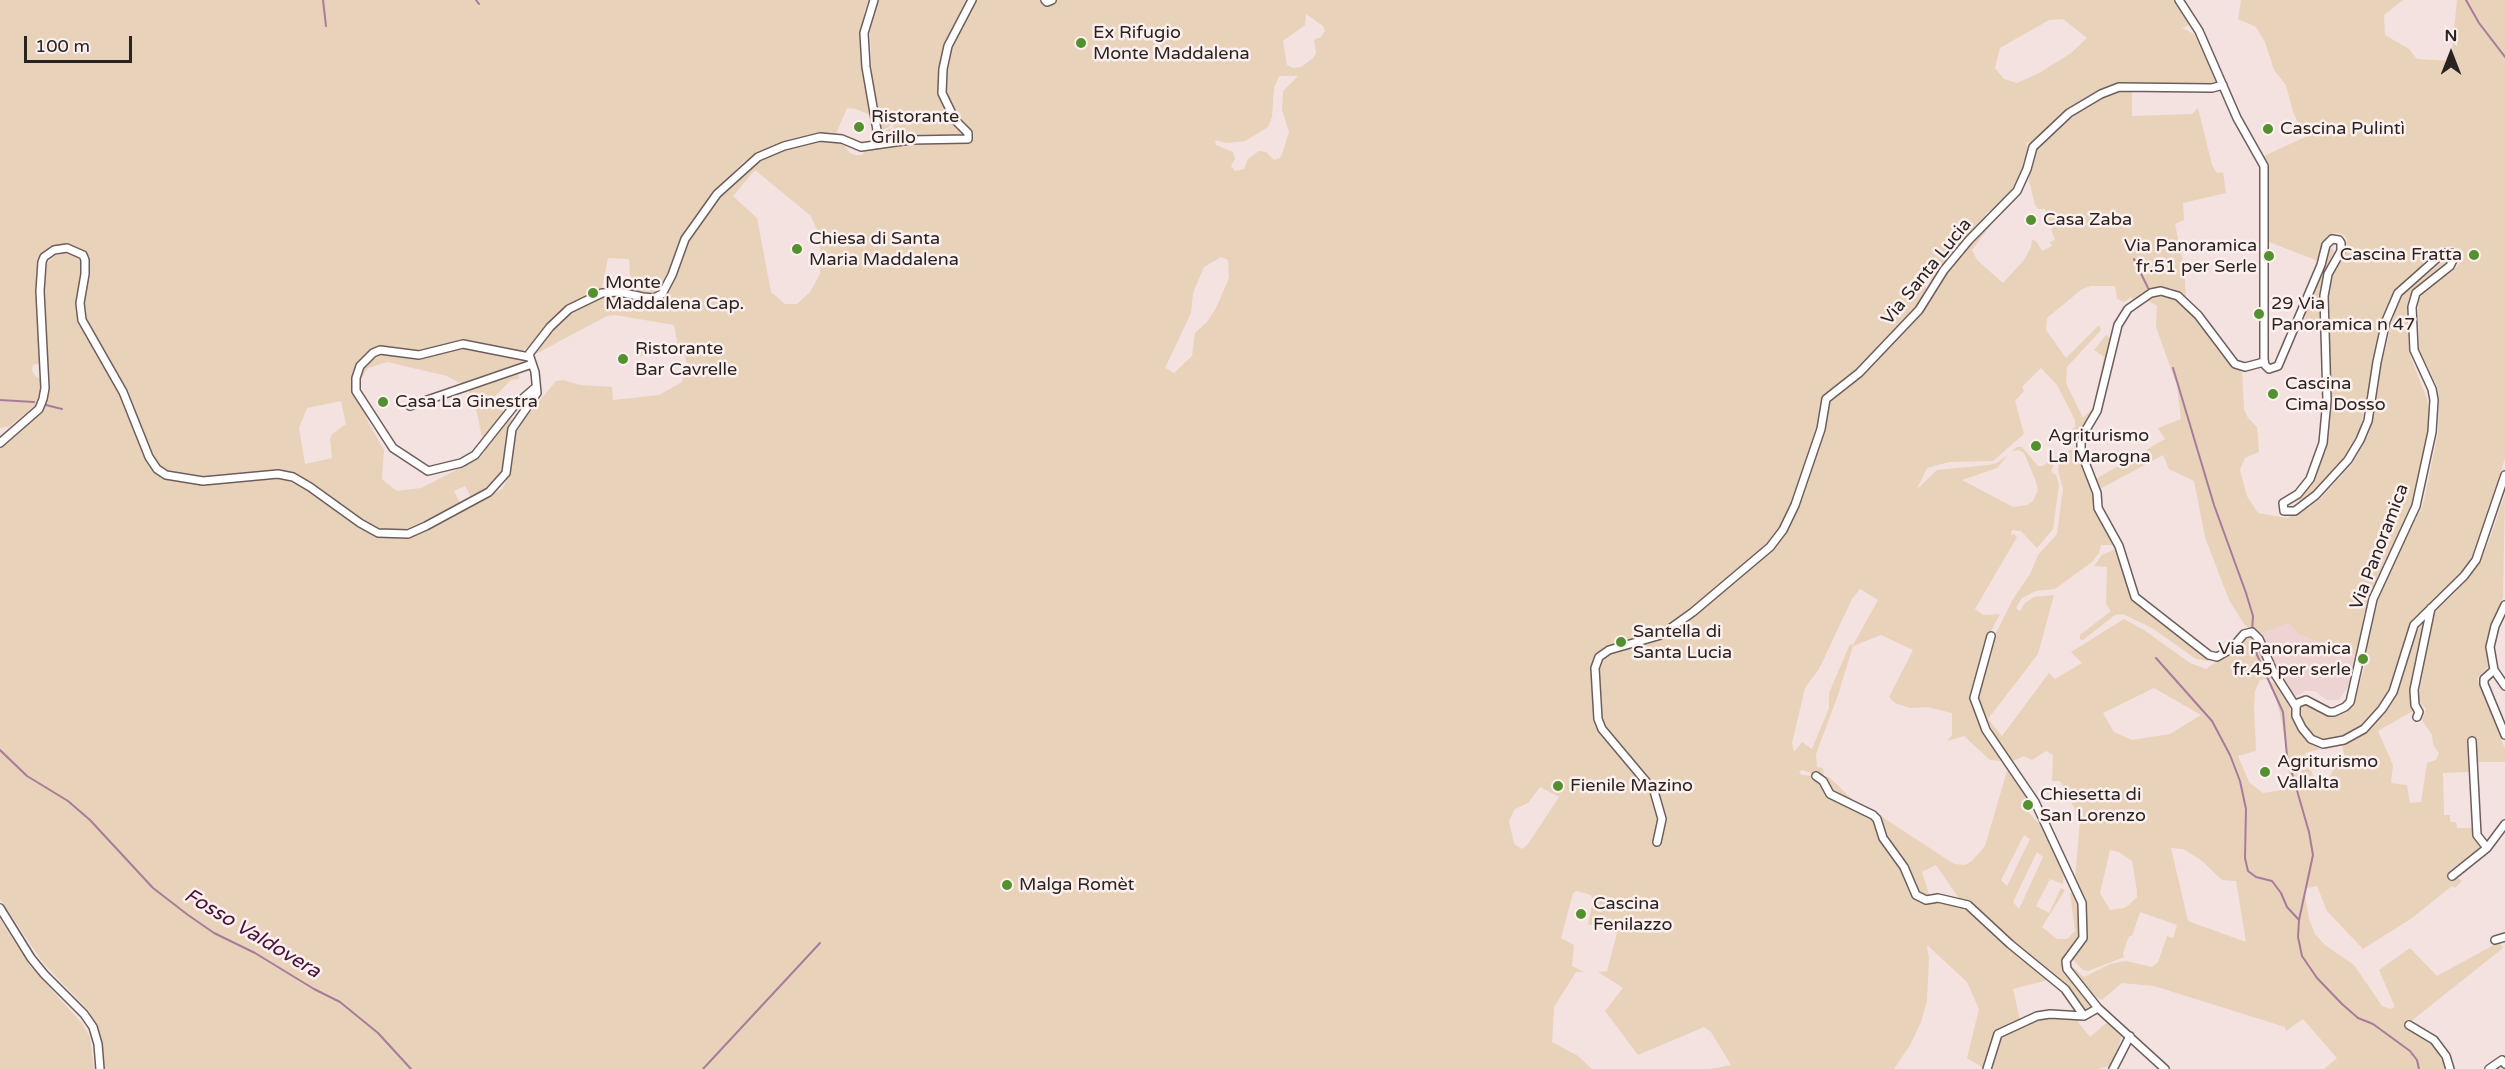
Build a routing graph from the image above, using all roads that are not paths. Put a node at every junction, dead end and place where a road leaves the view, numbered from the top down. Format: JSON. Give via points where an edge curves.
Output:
{"nodes":[{"id":1,"x":874,"y":0,"type":"edge"},
{"id":2,"x":972,"y":0,"type":"edge"},
{"id":3,"x":1045,"y":0,"type":"edge"},
{"id":4,"x":1052,"y":0,"type":"edge"},
{"id":5,"x":2179,"y":0,"type":"edge"},
{"id":6,"x":2223,"y":85,"type":"junction"},
{"id":7,"x":874,"y":145,"type":"junction"},
{"id":8,"x":530,"y":360,"type":"junction"},
{"id":9,"x":2264,"y":362,"type":"junction"},
{"id":10,"x":536,"y":387,"type":"junction"},
{"id":11,"x":410,"y":406,"type":"dead end"},
{"id":12,"x":0,"y":443,"type":"edge"},
{"id":13,"x":2505,"y":475,"type":"edge"},
{"id":14,"x":2505,"y":605,"type":"edge"},
{"id":15,"x":2430,"y":608,"type":"junction"},
{"id":16,"x":1991,"y":636,"type":"dead end"},
{"id":17,"x":2493,"y":670,"type":"junction"},
{"id":18,"x":2505,"y":686,"type":"edge"},
{"id":19,"x":2296,"y":707,"type":"junction"},
{"id":20,"x":2417,"y":717,"type":"dead end"},
{"id":21,"x":2505,"y":735,"type":"edge"},
{"id":22,"x":2472,"y":741,"type":"dead end"},
{"id":23,"x":1816,"y":776,"type":"dead end"},
{"id":24,"x":2505,"y":824,"type":"edge"},
{"id":25,"x":1657,"y":842,"type":"dead end"},
{"id":26,"x":2487,"y":848,"type":"junction"},
{"id":27,"x":2452,"y":876,"type":"dead end"},
{"id":28,"x":0,"y":908,"type":"edge"},
{"id":29,"x":2505,"y":937,"type":"edge"},
{"id":30,"x":2495,"y":940,"type":"dead end"},
{"id":31,"x":2098,"y":1008,"type":"junction"},
{"id":32,"x":2084,"y":1016,"type":"junction"},
{"id":33,"x":2409,"y":1025,"type":"dead end"},
{"id":34,"x":2130,"y":1036,"type":"junction"},
{"id":35,"x":2505,"y":1064,"type":"edge"},
{"id":36,"x":100,"y":1069,"type":"edge"},
{"id":37,"x":1987,"y":1069,"type":"edge"},
{"id":38,"x":2114,"y":1069,"type":"edge"},
{"id":39,"x":2165,"y":1069,"type":"edge"},
{"id":40,"x":2450,"y":1069,"type":"edge"},
{"id":41,"x":2489,"y":1069,"type":"edge"}],
"edges":[{"from":1,"to":7,"type":"street","via":[[864,33],[878,130]]},
{"from":2,"to":7,"type":"street","via":[[948,46],[942,93],[955,120],[969,137],[959,141],[910,140]]},
{"from":3,"to":4,"type":"street"},
{"from":5,"to":6,"type":"street","via":[[2199,31]]},
{"from":6,"to":9,"type":"street","via":[[2264,166]]},
{"from":6,"to":25,"type":"street","name":"Via Santa Lucia","via":[[2120,87],[2101,93],[2069,113],[2032,147],[2017,191],[1944,270],[1919,310],[1859,372],[1826,399],[1821,429],[1795,506],[1770,547],[1661,635],[1609,650],[1599,657],[1595,668],[1598,718],[1602,729],[1654,791],[1662,819]]},
{"from":7,"to":8,"type":"street","via":[[861,147],[842,139],[820,137],[758,157],[717,194],[685,239],[662,294],[654,298],[620,292],[597,295],[568,309],[532,348]]},
{"from":8,"to":10,"type":"street"},
{"from":8,"to":10,"type":"street","via":[[463,345],[418,355],[380,350],[360,366],[356,391],[393,448],[428,471],[461,463],[475,455],[514,406]]},
{"from":8,"to":11,"type":"street"},
{"from":9,"to":19,"type":"street","via":[[2235,364],[2198,315],[2178,296],[2151,292],[2128,309],[2118,325],[2097,411],[2084,433],[2081,452],[2097,493],[2098,508],[2119,546],[2135,597],[2209,655],[2217,657],[2244,634],[2252,632]]},
{"from":9,"to":19,"type":"street","name":"Via Panoramica","via":[[2270,369],[2278,366],[2326,245],[2332,239],[2339,240],[2341,251],[2328,274],[2324,296],[2327,400],[2323,443],[2305,487],[2283,503],[2284,512],[2289,513],[2316,495],[2348,460],[2360,440],[2368,421],[2386,321],[2398,293],[2439,255],[2453,255],[2454,262],[2413,299],[2414,350],[2434,400],[2432,432],[2416,506],[2368,612],[2352,695],[2345,707],[2334,712],[2306,700]]},
{"from":10,"to":12,"type":"street","via":[[536,397],[512,429],[506,473],[500,482],[463,507],[408,534],[378,533],[293,477],[264,474],[203,481],[166,475],[149,456],[123,392],[82,320],[80,292],[86,265],[83,255],[61,248],[44,257],[40,271],[43,399],[39,409]]},
{"from":13,"to":15,"type":"street","via":[[2475,560]]},
{"from":14,"to":17,"type":"street","via":[[2491,637]]},
{"from":15,"to":19,"type":"street","via":[[2414,625],[2389,699],[2364,729],[2344,740],[2317,743],[2302,728]]},
{"from":15,"to":20,"type":"street","via":[[2414,690]]},
{"from":16,"to":31,"type":"street","via":[[1974,698],[1986,730],[2035,802],[2082,903],[2082,938],[2066,962],[2067,969]]},
{"from":17,"to":18,"type":"street"},
{"from":17,"to":21,"type":"street","via":[[2484,684]]},
{"from":22,"to":26,"type":"street","via":[[2477,836]]},
{"from":23,"to":32,"type":"street","via":[[1830,794],[1877,819],[1883,838],[1904,867],[1916,895],[1926,900],[1938,898],[1968,905],[2065,989]]},
{"from":24,"to":26,"type":"street"},
{"from":26,"to":27,"type":"street"},
{"from":28,"to":36,"type":"street","via":[[38,966],[93,1027]]},
{"from":29,"to":30,"type":"street"},
{"from":31,"to":32,"type":"street"},
{"from":31,"to":34,"type":"street"},
{"from":32,"to":37,"type":"street","via":[[2037,1016],[1998,1034]]},
{"from":33,"to":40,"type":"street","via":[[2434,1040]]},
{"from":34,"to":38,"type":"street"},
{"from":34,"to":39,"type":"street"},
{"from":35,"to":41,"type":"street","via":[[2502,1060]]}]}
